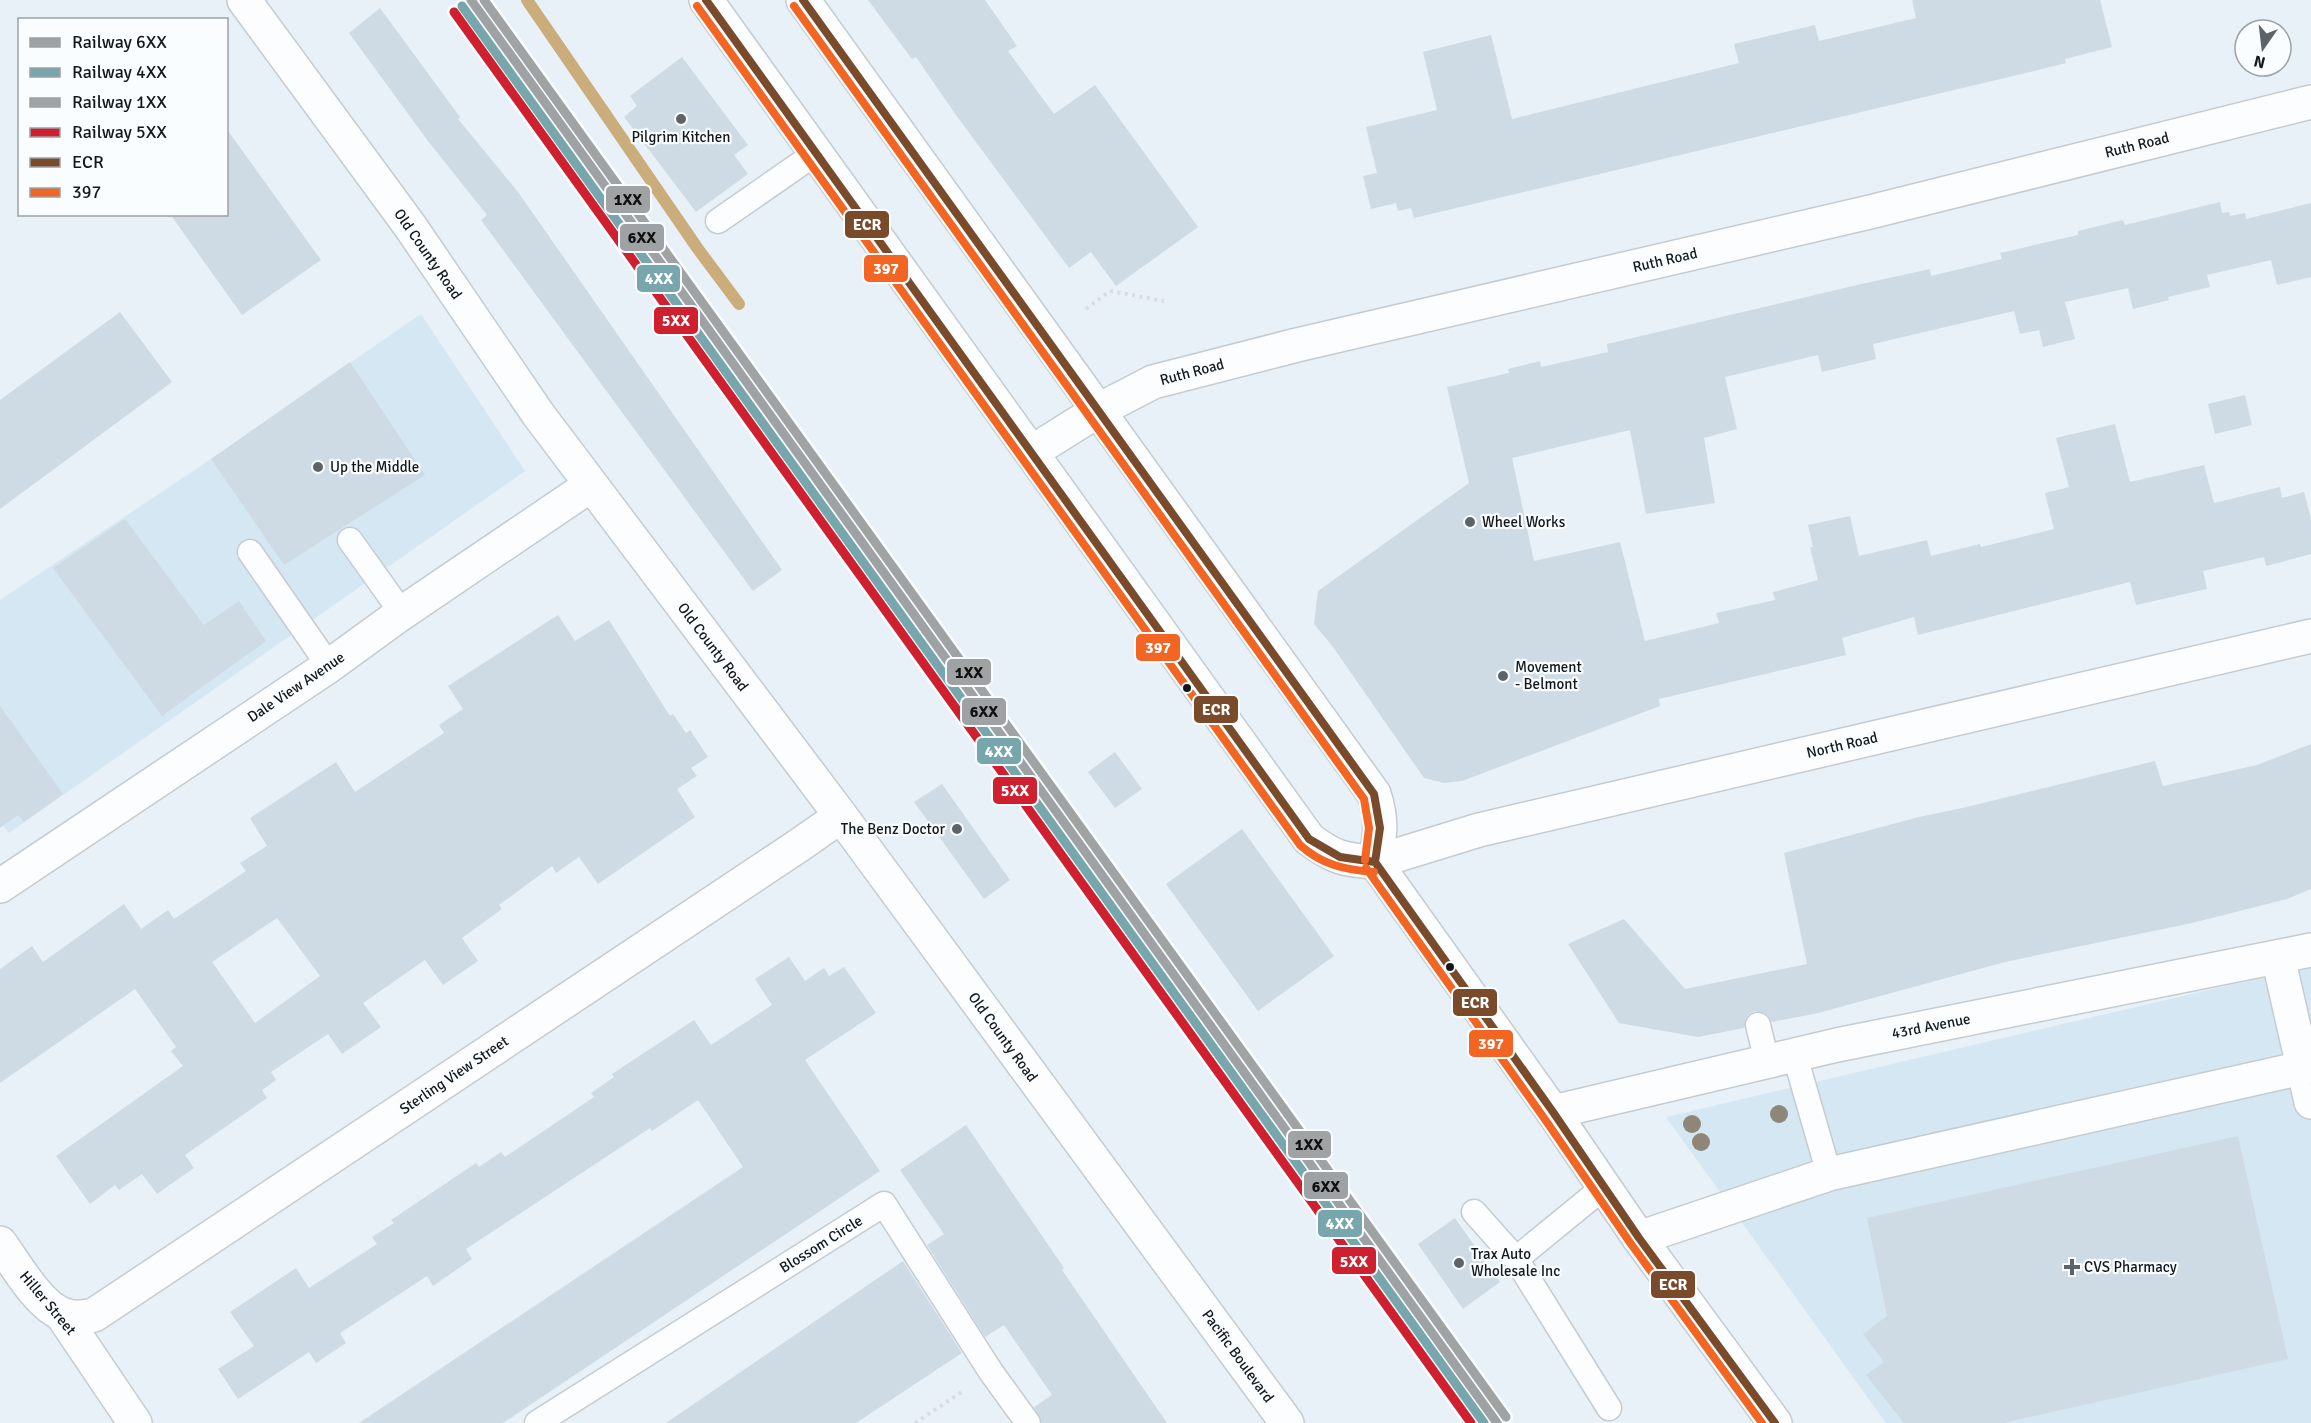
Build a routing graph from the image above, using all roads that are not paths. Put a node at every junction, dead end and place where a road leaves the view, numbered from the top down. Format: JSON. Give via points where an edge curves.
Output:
{"nodes":[{"id":1,"x":244,"y":0,"type":"edge"},
{"id":2,"x":706,"y":0,"type":"edge"},
{"id":3,"x":803,"y":0,"type":"edge"},
{"id":4,"x":2311,"y":102,"type":"edge"},
{"id":5,"x":816,"y":153,"type":"junction"},
{"id":6,"x":718,"y":221,"type":"dead end"},
{"id":7,"x":1099,"y":410,"type":"junction"},
{"id":8,"x":1032,"y":452,"type":"junction"},
{"id":9,"x":591,"y":485,"type":"junction"},
{"id":10,"x":350,"y":540,"type":"dead end"},
{"id":11,"x":250,"y":552,"type":"dead end"},
{"id":12,"x":402,"y":613,"type":"junction"},
{"id":13,"x":2311,"y":636,"type":"edge"},
{"id":14,"x":329,"y":666,"type":"junction"},
{"id":15,"x":841,"y":816,"type":"junction"},
{"id":16,"x":1375,"y":862,"type":"junction"},
{"id":17,"x":0,"y":886,"type":"edge"},
{"id":18,"x":2311,"y":950,"type":"edge"},
{"id":19,"x":2278,"y":957,"type":"junction"},
{"id":20,"x":1758,"y":1025,"type":"dead end"},
{"id":21,"x":1781,"y":1059,"type":"junction"},
{"id":22,"x":2307,"y":1066,"type":"edge"},
{"id":23,"x":2311,"y":1102,"type":"edge"},
{"id":24,"x":1553,"y":1112,"type":"junction"},
{"id":25,"x":1829,"y":1174,"type":"junction"},
{"id":26,"x":1604,"y":1187,"type":"junction"},
{"id":27,"x":1474,"y":1212,"type":"dead end"},
{"id":28,"x":1639,"y":1238,"type":"junction"},
{"id":29,"x":0,"y":1243,"type":"edge"},
{"id":30,"x":1516,"y":1259,"type":"junction"},
{"id":31,"x":1189,"y":1290,"type":"joint"},
{"id":32,"x":62,"y":1315,"type":"junction"},
{"id":33,"x":1610,"y":1408,"type":"dead end"},
{"id":34,"x":135,"y":1423,"type":"edge"},
{"id":35,"x":537,"y":1423,"type":"edge"},
{"id":36,"x":1028,"y":1423,"type":"edge"},
{"id":37,"x":1287,"y":1423,"type":"edge"},
{"id":38,"x":1774,"y":1423,"type":"edge"}],
"edges":[{"from":1,"to":9,"type":"street","name":"Old County Road","via":[[410,226]]},
{"from":2,"to":5,"type":"street"},
{"from":3,"to":7,"type":"street"},
{"from":4,"to":7,"type":"street","name":"Ruth Road","via":[[1870,212],[1239,359],[1153,382]]},
{"from":5,"to":6,"type":"lane"},
{"from":5,"to":8,"type":"street"},
{"from":7,"to":8,"type":"street","name":"Ruth Road"},
{"from":7,"to":16,"type":"street","via":[[1374,794],[1381,815]]},
{"from":8,"to":16,"type":"street","via":[[1309,839],[1329,854],[1351,861]]},
{"from":9,"to":12,"type":"street","name":"Dale View Avenue"},
{"from":9,"to":15,"type":"street","name":"Old County Road"},
{"from":10,"to":12,"type":"lane"},
{"from":11,"to":14,"type":"lane"},
{"from":12,"to":14,"type":"street","name":"Dale View Avenue"},
{"from":13,"to":16,"type":"street","name":"North Road","via":[[1479,830]]},
{"from":14,"to":17,"type":"street","name":"Dale View Avenue"},
{"from":15,"to":31,"type":"street","name":"Old County Road"},
{"from":15,"to":32,"type":"street","name":"Sterling View Street","via":[[94,1315]]},
{"from":16,"to":24,"type":"street"},
{"from":18,"to":19,"type":"street","name":"43rd Avenue"},
{"from":19,"to":21,"type":"street","name":"43rd Avenue"},
{"from":19,"to":22,"type":"street"},
{"from":20,"to":21,"type":"lane"},
{"from":21,"to":24,"type":"street","name":"43rd Avenue"},
{"from":21,"to":25,"type":"lane"},
{"from":22,"to":23,"type":"street"},
{"from":22,"to":25,"type":"street"},
{"from":24,"to":26,"type":"street"},
{"from":25,"to":28,"type":"street"},
{"from":26,"to":28,"type":"street"},
{"from":26,"to":30,"type":"lane"},
{"from":27,"to":30,"type":"lane"},
{"from":28,"to":38,"type":"street"},
{"from":29,"to":32,"type":"street","name":"Hiller Street","via":[[38,1294]]},
{"from":30,"to":33,"type":"lane"},
{"from":31,"to":37,"type":"street","name":"Pacific Boulevard"},
{"from":32,"to":34,"type":"street","name":"Hiller Street"},
{"from":35,"to":36,"type":"lane","name":"Blossom Circle","via":[[884,1204]]}]}
